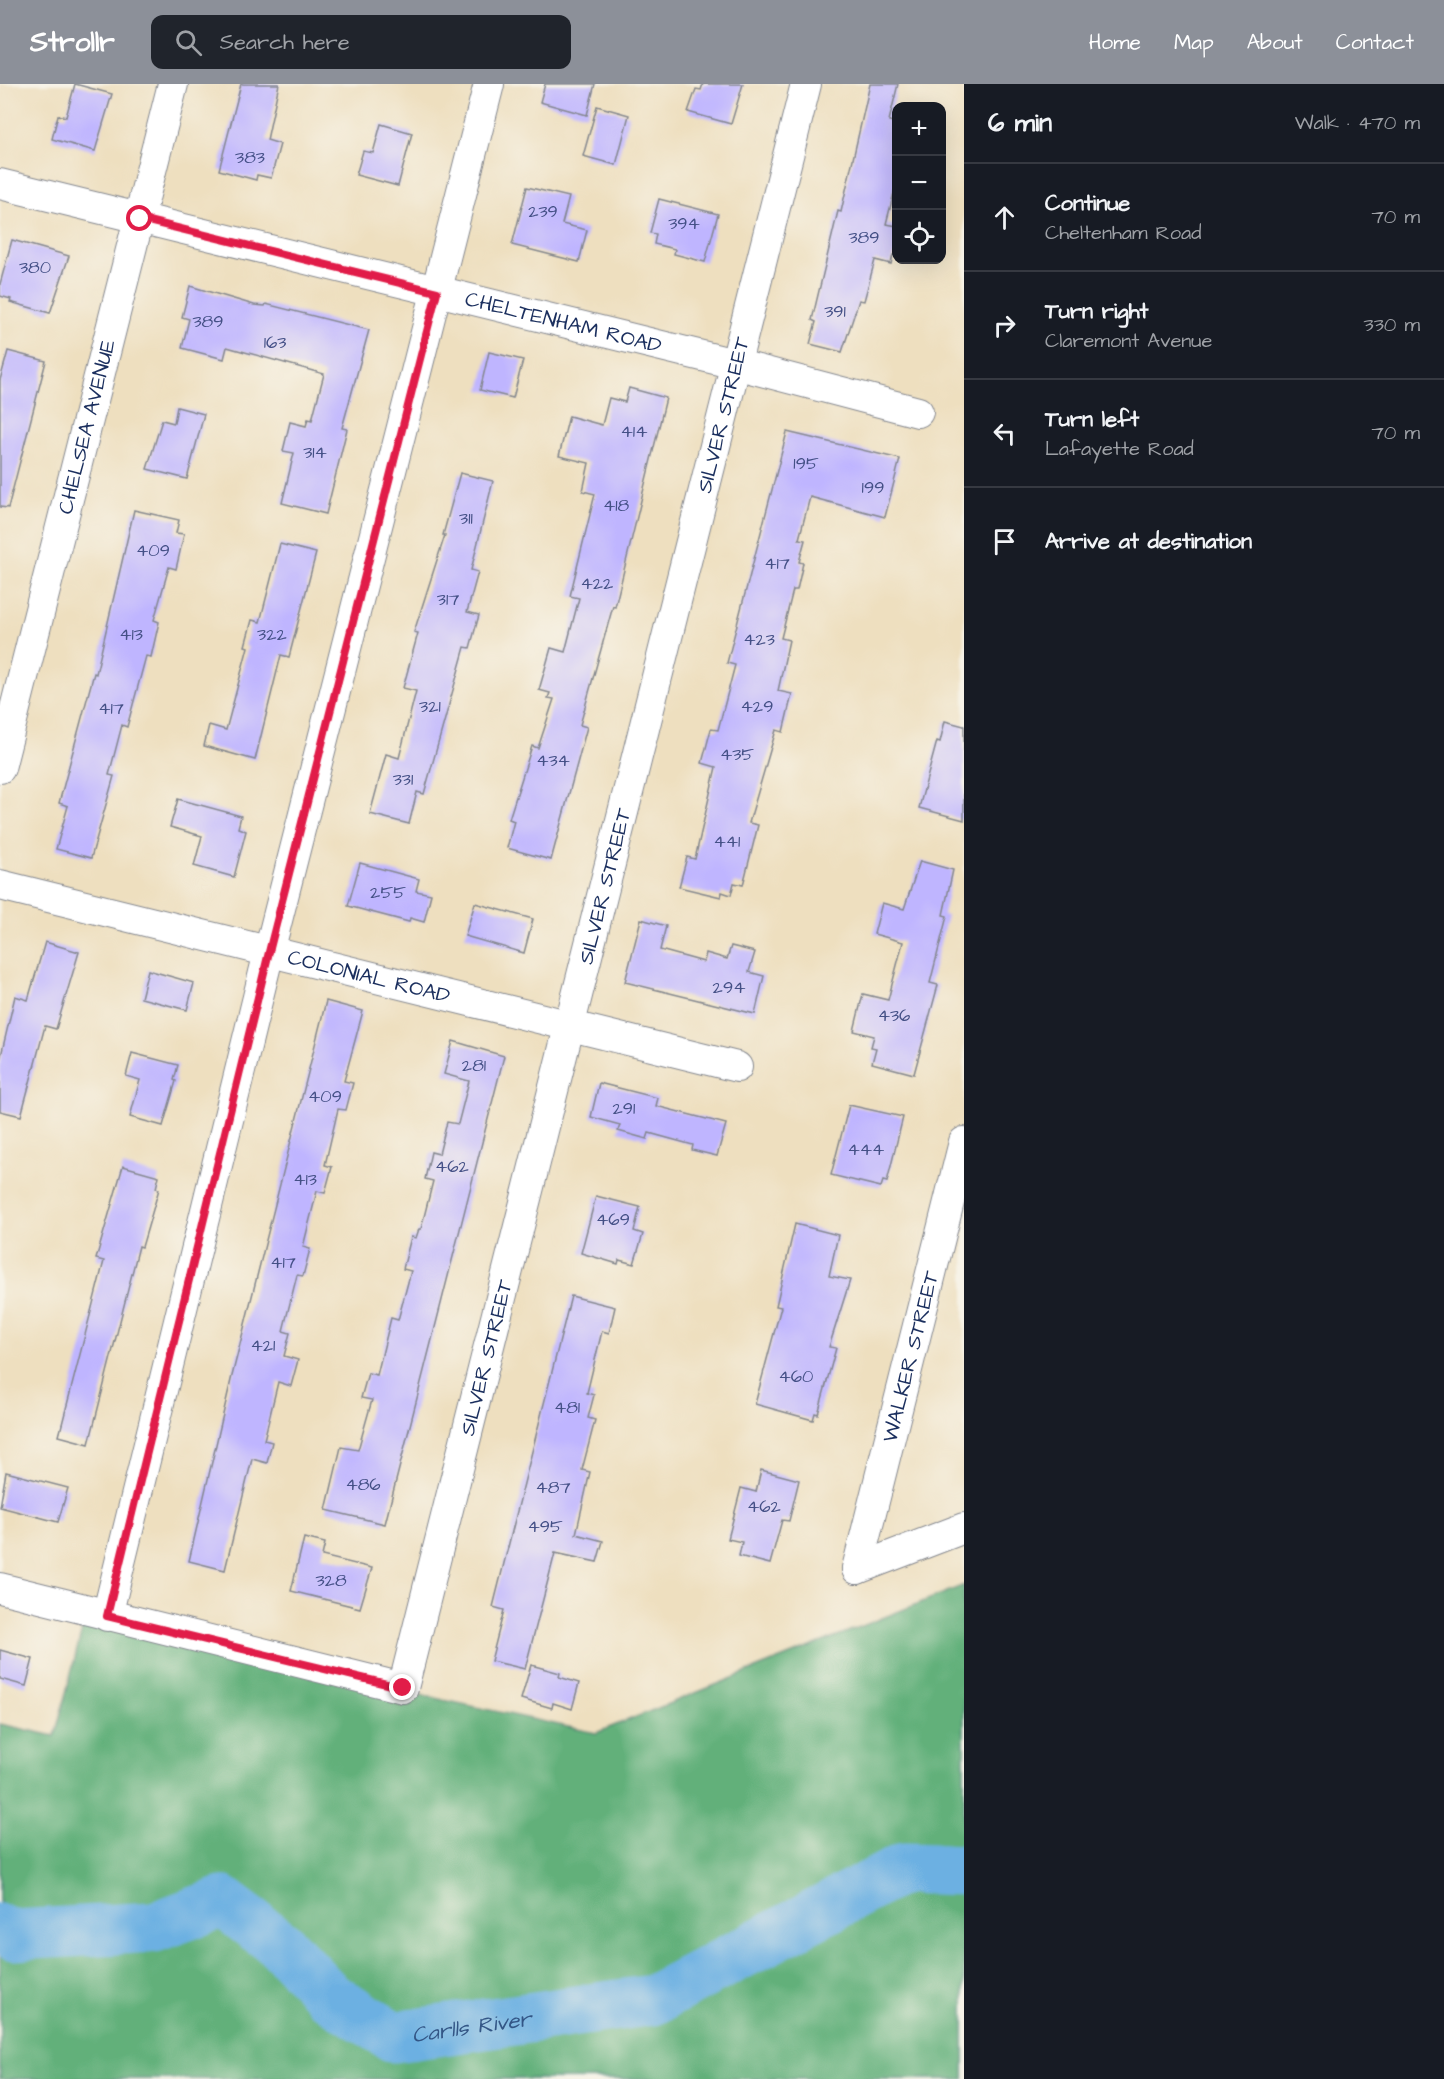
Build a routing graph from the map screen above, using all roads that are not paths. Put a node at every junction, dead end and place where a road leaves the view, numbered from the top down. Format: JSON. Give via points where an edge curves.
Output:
{"nodes":[{"id":1,"x":173,"y":84,"type":"edge"},
{"id":2,"x":489,"y":84,"type":"edge"},
{"id":3,"x":806,"y":84,"type":"edge"},
{"id":4,"x":0,"y":184,"type":"edge"},
{"id":5,"x":140,"y":219,"type":"junction"},
{"id":6,"x":437,"y":292,"type":"junction"},
{"id":7,"x":735,"y":364,"type":"junction"},
{"id":8,"x":918,"y":412,"type":"dead end"},
{"id":9,"x":0,"y":768,"type":"edge"},
{"id":10,"x":0,"y":885,"type":"edge"},
{"id":11,"x":269,"y":952,"type":"junction"},
{"id":12,"x":570,"y":1028,"type":"junction"},
{"id":13,"x":737,"y":1068,"type":"dead end"},
{"id":14,"x":964,"y":1143,"type":"edge"},
{"id":15,"x":964,"y":1528,"type":"edge"},
{"id":16,"x":0,"y":1588,"type":"edge"},
{"id":17,"x":107,"y":1616,"type":"junction"}],
"edges":[{"from":1,"to":5,"type":"street","name":"CHELSEA AVENUE"},
{"from":2,"to":6,"type":"street"},
{"from":3,"to":7,"type":"street","name":"SILVER STREET"},
{"from":4,"to":5,"type":"street","name":"CHELTENHAM ROAD"},
{"from":5,"to":6,"type":"street","name":"CHELTENHAM ROAD"},
{"from":5,"to":9,"type":"street","name":"CHELSEA AVENUE"},
{"from":6,"to":7,"type":"street","name":"CHELTENHAM ROAD"},
{"from":6,"to":11,"type":"street"},
{"from":7,"to":8,"type":"street","name":"CHELTENHAM ROAD"},
{"from":7,"to":12,"type":"street","name":"SILVER STREET"},
{"from":10,"to":11,"type":"street","name":"COLONIAL ROAD"},
{"from":11,"to":12,"type":"street","name":"COLONIAL ROAD"},
{"from":11,"to":17,"type":"street"},
{"from":12,"to":13,"type":"street","name":"COLONIAL ROAD"},
{"from":12,"to":17,"type":"street","name":"SILVER STREET","via":[[403,1688]]},
{"from":14,"to":15,"type":"street","name":"WALKER STREET","via":[[857,1569]]},
{"from":16,"to":17,"type":"street"}]}
